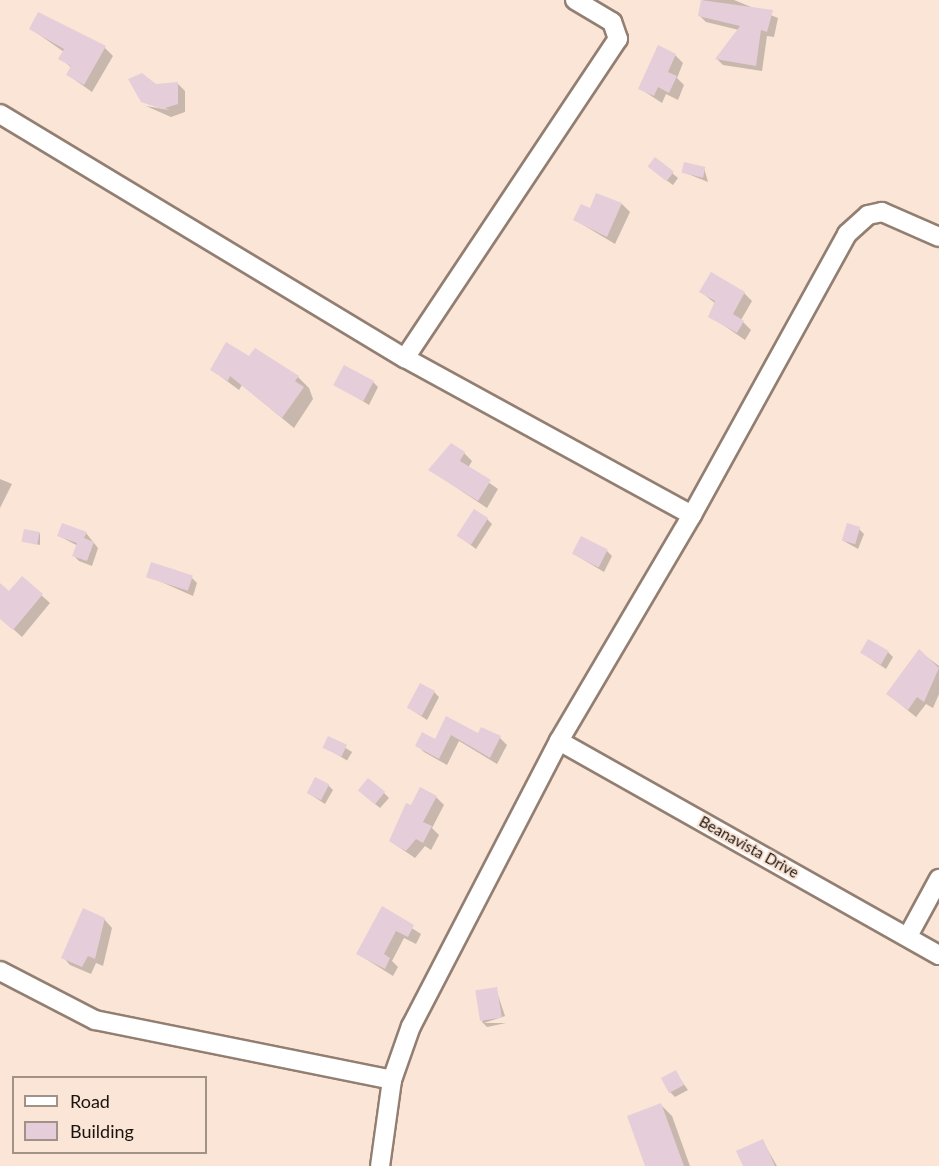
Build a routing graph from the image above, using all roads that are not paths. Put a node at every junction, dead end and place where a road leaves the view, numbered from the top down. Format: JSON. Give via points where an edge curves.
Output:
{"nodes":[{"id":1,"x":575,"y":0,"type":"edge"},
{"id":2,"x":0,"y":114,"type":"edge"},
{"id":3,"x":939,"y":237,"type":"edge"},
{"id":4,"x":405,"y":357,"type":"junction"},
{"id":5,"x":692,"y":515,"type":"junction"},
{"id":6,"x":559,"y":741,"type":"junction"},
{"id":7,"x":939,"y":879,"type":"edge"},
{"id":8,"x":908,"y":936,"type":"junction"},
{"id":9,"x":939,"y":954,"type":"edge"},
{"id":10,"x":0,"y":971,"type":"edge"},
{"id":11,"x":392,"y":1080,"type":"junction"},
{"id":12,"x":380,"y":1166,"type":"edge"}],
"edges":[{"from":1,"to":4,"type":"street","via":[[612,22],[618,39]]},
{"from":2,"to":4,"type":"street"},
{"from":3,"to":5,"type":"street","via":[[882,212],[867,215],[847,234]]},
{"from":4,"to":5,"type":"street"},
{"from":5,"to":6,"type":"street"},
{"from":6,"to":8,"type":"street","name":"Beanavista Drive"},
{"from":6,"to":11,"type":"street","via":[[411,1026]]},
{"from":7,"to":8,"type":"street"},
{"from":8,"to":9,"type":"street","name":"Beanavista Drive"},
{"from":10,"to":11,"type":"street","via":[[95,1020]]},
{"from":11,"to":12,"type":"street"}]}
